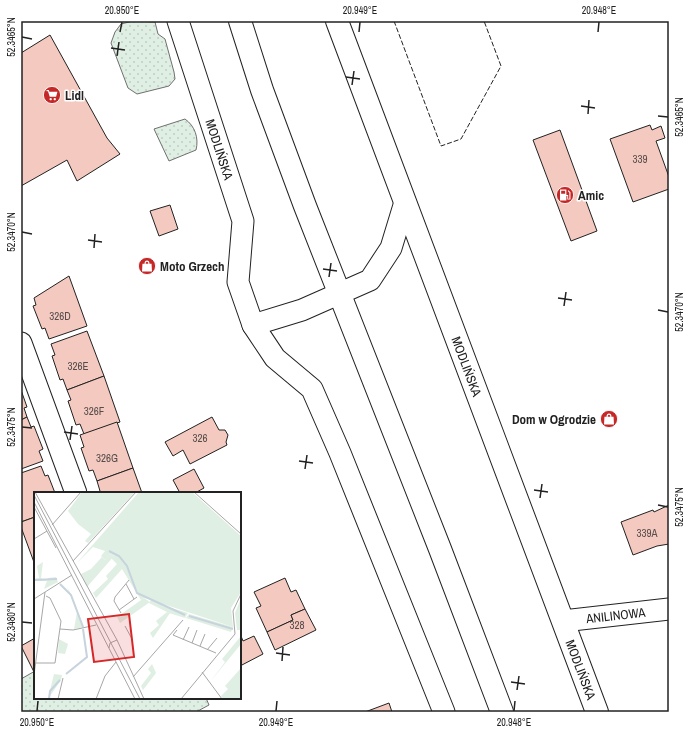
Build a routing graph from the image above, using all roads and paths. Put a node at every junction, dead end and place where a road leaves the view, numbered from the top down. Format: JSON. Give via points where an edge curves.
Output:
{"nodes":[{"id":1,"x":178,"y":21,"type":"edge"},
{"id":2,"x":240,"y":21,"type":"edge"},
{"id":3,"x":337,"y":21,"type":"edge"},
{"id":4,"x":405,"y":202,"type":"junction"},
{"id":5,"x":339,"y":293,"type":"junction"},
{"id":6,"x":253,"y":325,"type":"junction"},
{"id":7,"x":21,"y":343,"type":"edge"},
{"id":8,"x":76,"y":492,"type":"edge"},
{"id":9,"x":669,"y":609,"type":"edge"},
{"id":10,"x":563,"y":621,"type":"junction"},
{"id":11,"x":444,"y":712,"type":"edge"},
{"id":12,"x":502,"y":712,"type":"edge"},
{"id":13,"x":597,"y":712,"type":"edge"}],
"edges":[{"from":1,"to":6,"type":"street","name":"MODLIŃSKA","via":[[243,221],[238,282]]},
{"from":2,"to":5,"type":"main road","via":[[265,98]]},
{"from":3,"to":4,"type":"main road","name":"MODLIŃSKA"},
{"from":4,"to":5,"type":"street","via":[[391,248],[370,280]]},
{"from":4,"to":10,"type":"main road","name":"MODLIŃSKA"},
{"from":5,"to":6,"type":"street","via":[[302,310]]},
{"from":5,"to":12,"type":"main road"},
{"from":6,"to":11,"type":"street","name":"MODLIŃSKA","via":[[275,358],[312,389]]},
{"from":7,"to":8,"type":"street"},
{"from":9,"to":10,"type":"street","name":"ANILINOWA"},
{"from":10,"to":13,"type":"main road","name":"MODLIŃSKA"}]}
